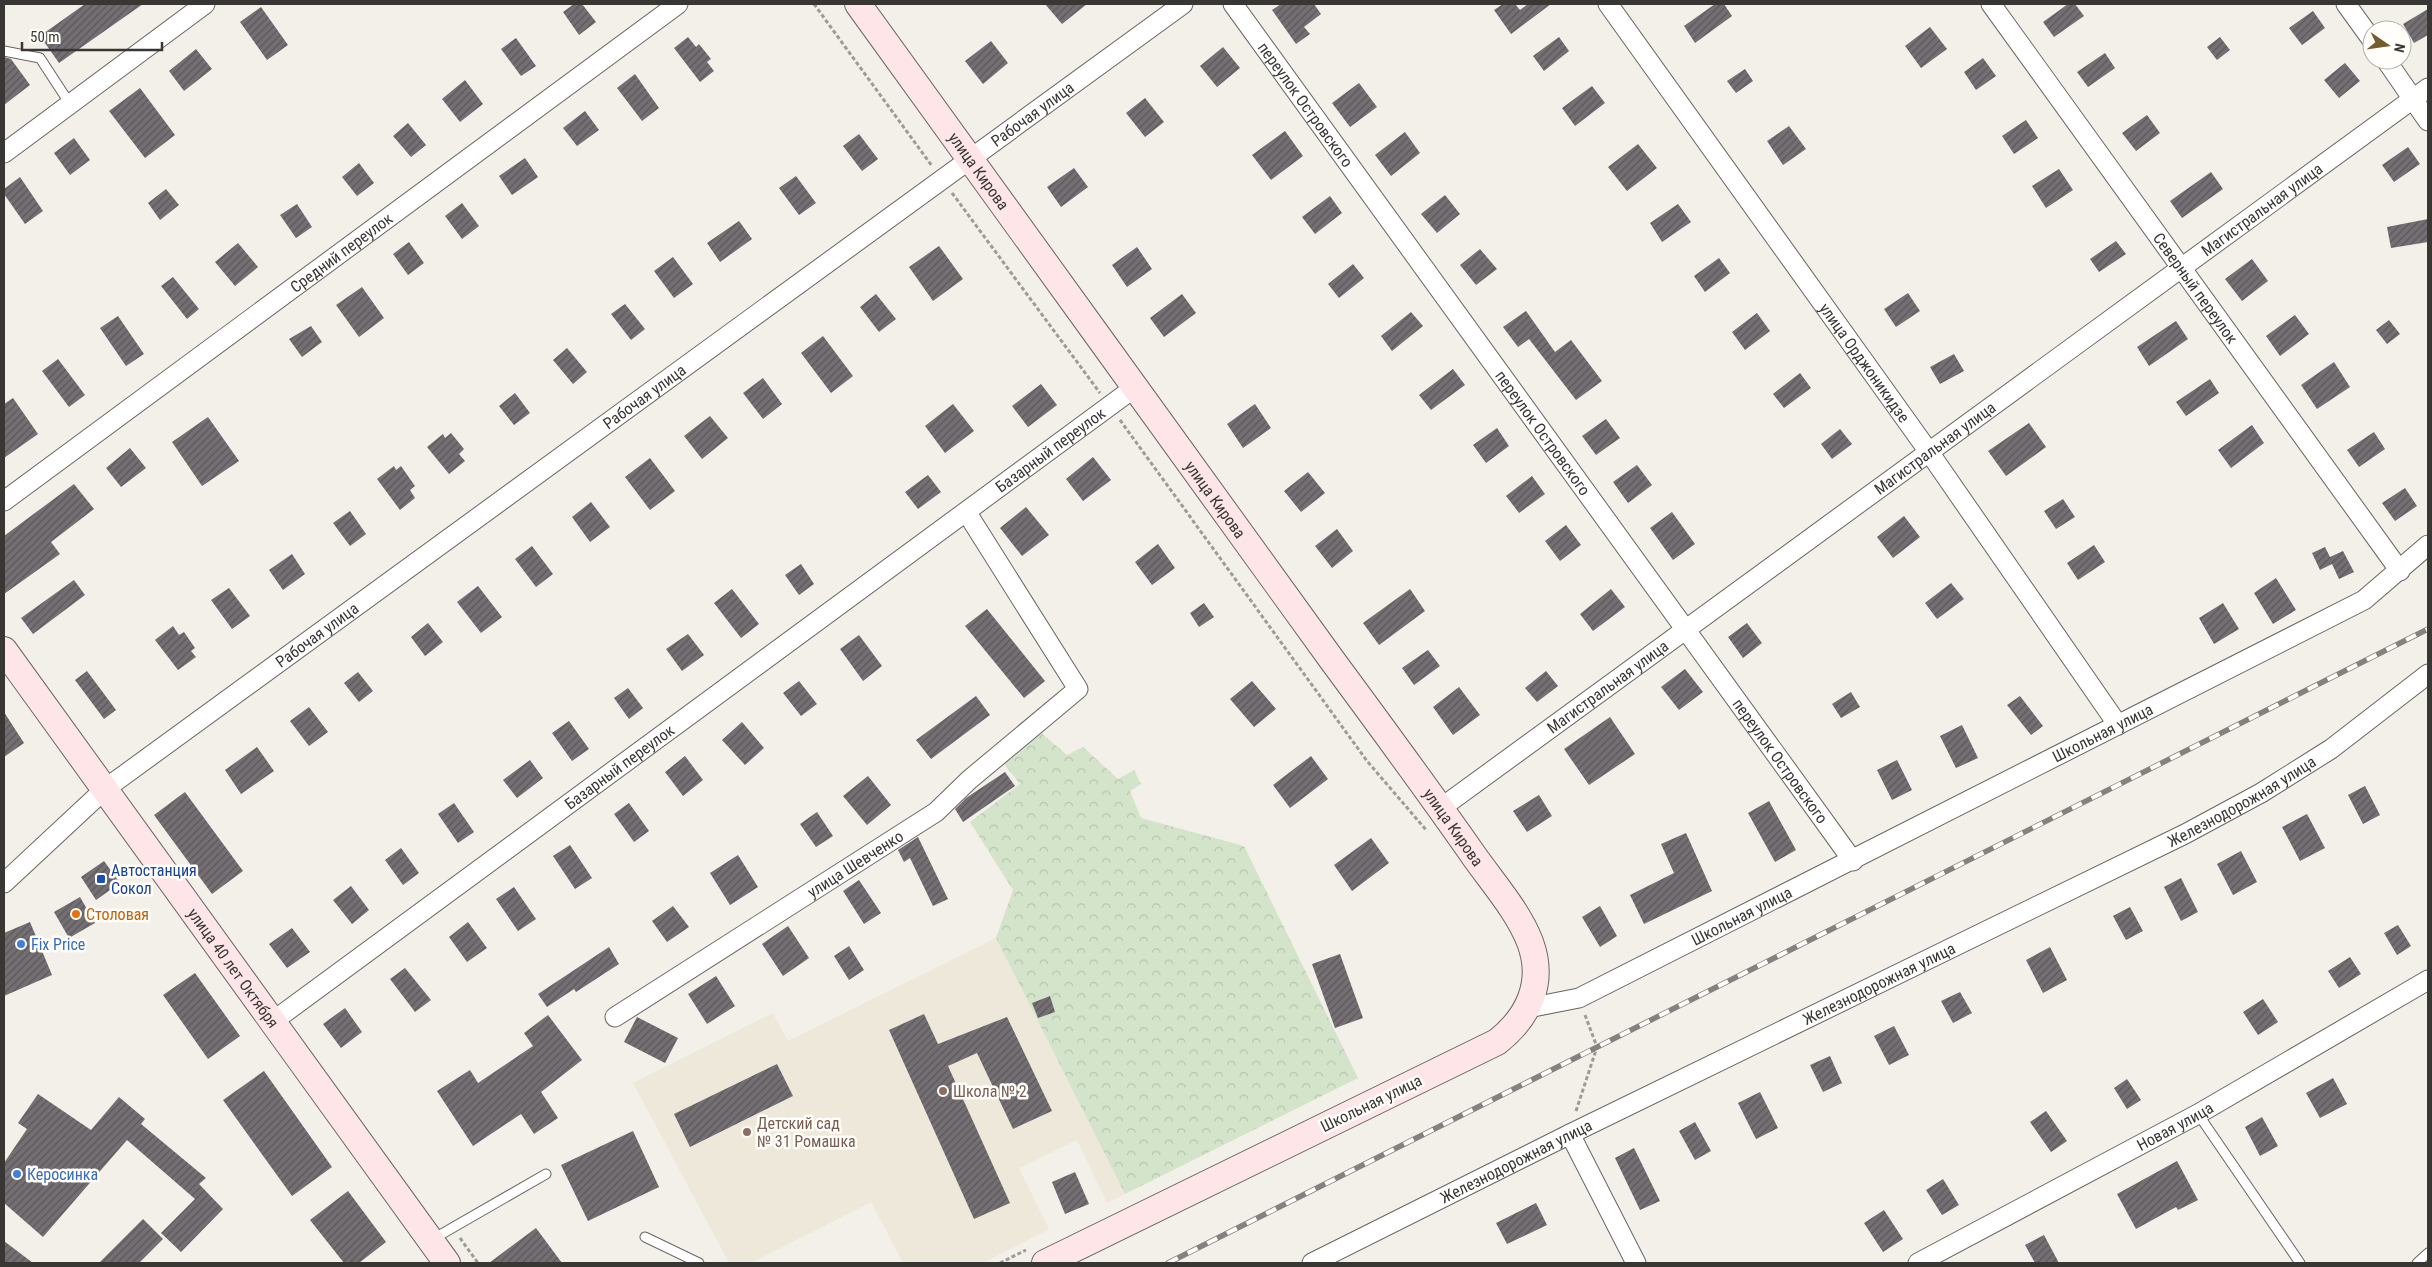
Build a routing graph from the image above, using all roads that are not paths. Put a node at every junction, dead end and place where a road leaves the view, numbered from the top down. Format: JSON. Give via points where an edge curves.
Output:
{"nodes":[{"id":1,"x":205,"y":4,"type":"edge"},
{"id":2,"x":678,"y":4,"type":"edge"},
{"id":3,"x":858,"y":4,"type":"edge"},
{"id":4,"x":1183,"y":4,"type":"edge"},
{"id":5,"x":1234,"y":4,"type":"edge"},
{"id":6,"x":1608,"y":4,"type":"edge"},
{"id":7,"x":1992,"y":4,"type":"edge"},
{"id":8,"x":2346,"y":4,"type":"edge"},
{"id":9,"x":2362,"y":26,"type":"edge"},
{"id":10,"x":4,"y":51,"type":"edge"},
{"id":11,"x":2396,"y":70,"type":"edge"},
{"id":12,"x":2421,"y":94,"type":"edge"},
{"id":13,"x":70,"y":104,"type":"junction"},
{"id":14,"x":2428,"y":121,"type":"edge"},
{"id":15,"x":4,"y":153,"type":"edge"},
{"id":16,"x":970,"y":158,"type":"junction"},
{"id":17,"x":2182,"y":266,"type":"junction"},
{"id":18,"x":1134,"y":388,"type":"junction"},
{"id":19,"x":1929,"y":452,"type":"junction"},
{"id":20,"x":4,"y":501,"type":"edge"},
{"id":21,"x":967,"y":513,"type":"junction"},
{"id":22,"x":2428,"y":545,"type":"edge"},
{"id":23,"x":2400,"y":571,"type":"junction"},
{"id":24,"x":1685,"y":630,"type":"junction"},
{"id":25,"x":4,"y":650,"type":"edge"},
{"id":26,"x":2428,"y":674,"type":"edge"},
{"id":27,"x":2118,"y":726,"type":"junction"},
{"id":28,"x":105,"y":790,"type":"junction"},
{"id":29,"x":1441,"y":808,"type":"junction"},
{"id":30,"x":1853,"y":861,"type":"junction"},
{"id":31,"x":4,"y":883,"type":"edge"},
{"id":32,"x":2428,"y":980,"type":"edge"},
{"id":33,"x":1528,"y":1008,"type":"junction"},
{"id":34,"x":615,"y":1017,"type":"dead end"},
{"id":35,"x":272,"y":1022,"type":"junction"},
{"id":36,"x":2198,"y":1114,"type":"junction"},
{"id":37,"x":1570,"y":1134,"type":"junction"},
{"id":38,"x":546,"y":1174,"type":"dead end"},
{"id":39,"x":645,"y":1237,"type":"dead end"},
{"id":40,"x":430,"y":1241,"type":"junction"},
{"id":41,"x":2428,"y":1253,"type":"edge"},
{"id":42,"x":1040,"y":1255,"type":"edge"},
{"id":43,"x":2296,"y":1262,"type":"edge"},
{"id":44,"x":447,"y":1263,"type":"edge"},
{"id":45,"x":699,"y":1263,"type":"edge"},
{"id":46,"x":1312,"y":1263,"type":"edge"},
{"id":47,"x":1636,"y":1263,"type":"edge"},
{"id":48,"x":1918,"y":1263,"type":"edge"},
{"id":49,"x":2417,"y":1263,"type":"edge"}],
"edges":[{"from":1,"to":13,"type":"street"},
{"from":2,"to":20,"type":"street","name":"Средний переулок"},
{"from":3,"to":16,"type":"main road","name":"улица Кирова"},
{"from":4,"to":16,"type":"street","name":"Рабочая улица"},
{"from":5,"to":24,"type":"street","name":"переулок Островского"},
{"from":6,"to":19,"type":"street","name":"улица Орджоникидзе"},
{"from":7,"to":17,"type":"street","name":"Северный переулок"},
{"from":8,"to":9,"type":"street"},
{"from":10,"to":13,"type":"lane","via":[[40,58]]},
{"from":11,"to":12,"type":"street"},
{"from":12,"to":14,"type":"street"},
{"from":12,"to":17,"type":"street","name":"Магистральная улица"},
{"from":13,"to":15,"type":"street"},
{"from":16,"to":18,"type":"main road","name":"улица Кирова"},
{"from":16,"to":28,"type":"street","name":"Рабочая улица"},
{"from":17,"to":19,"type":"street","name":"Магистральная улица"},
{"from":17,"to":23,"type":"street","name":"Северный переулок"},
{"from":18,"to":21,"type":"street","name":"Базарный переулок"},
{"from":18,"to":29,"type":"main road","name":"улица Кирова"},
{"from":19,"to":24,"type":"street","name":"Магистральная улица"},
{"from":19,"to":27,"type":"street","name":"улица Орджоникидзе"},
{"from":21,"to":34,"type":"street","name":"улица Шевченко","via":[[1078,689],[969,780],[936,812]]},
{"from":21,"to":35,"type":"street","name":"Базарный переулок"},
{"from":22,"to":23,"type":"street","name":"Школьная улица"},
{"from":23,"to":27,"type":"street","name":"Школьная улица","via":[[2364,600]]},
{"from":24,"to":29,"type":"street","name":"Магистральная улица"},
{"from":24,"to":30,"type":"street","name":"переулок Островского"},
{"from":25,"to":28,"type":"main road","name":"улица 40 лет Октября"},
{"from":26,"to":37,"type":"street","name":"Железнодорожная улица","via":[[2331,749],[2261,793],[2185,834]]},
{"from":27,"to":30,"type":"street","name":"Школьная улица"},
{"from":28,"to":31,"type":"street","name":"Рабочая улица"},
{"from":28,"to":35,"type":"main road","name":"улица 40 лет Октября"},
{"from":29,"to":33,"type":"main road","name":"улица Кирова","via":[[1516,916],[1530,942],[1534,979]]},
{"from":30,"to":33,"type":"street","name":"Школьная улица","via":[[1579,998]]},
{"from":32,"to":36,"type":"street","name":"Новая улица"},
{"from":33,"to":42,"type":"main road","name":"Школьная улица","via":[[1513,1029],[1497,1042]]},
{"from":35,"to":40,"type":"main road","name":"улица 40 лет Октября"},
{"from":36,"to":43,"type":"lane"},
{"from":36,"to":48,"type":"street","name":"Новая улица"},
{"from":37,"to":46,"type":"street","name":"Железнодорожная улица"},
{"from":37,"to":47,"type":"street"},
{"from":38,"to":40,"type":"lane"},
{"from":39,"to":45,"type":"lane"},
{"from":40,"to":44,"type":"main road","name":"улица 40 лет Октября"},
{"from":41,"to":49,"type":"lane"}]}
